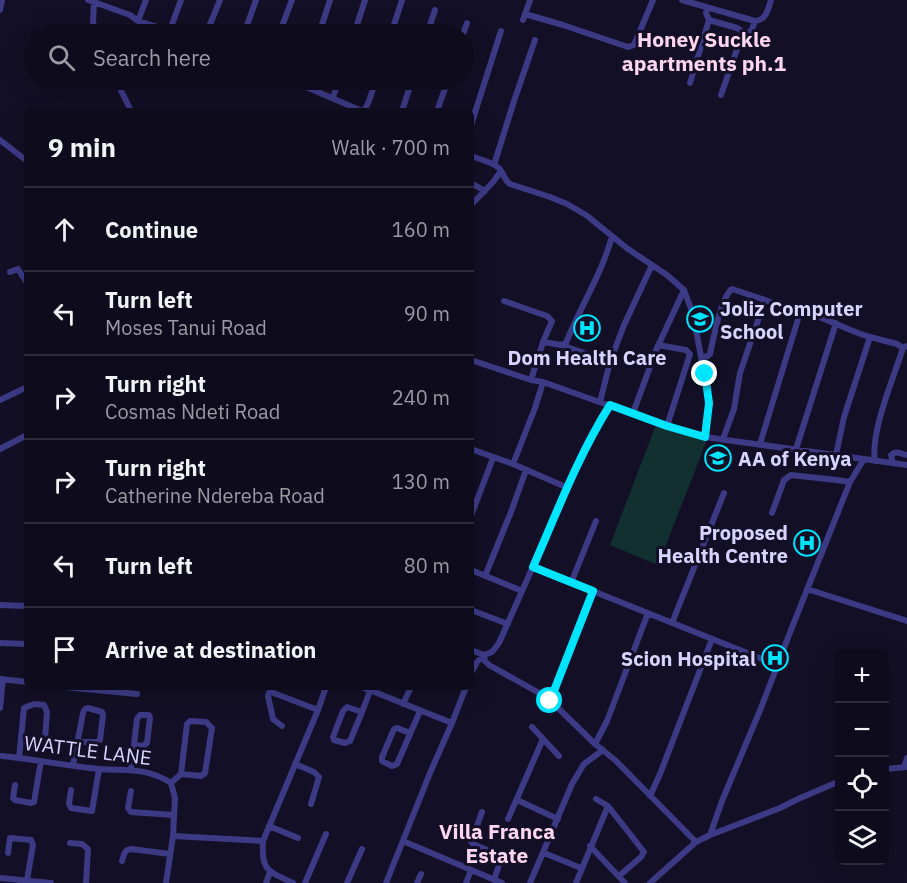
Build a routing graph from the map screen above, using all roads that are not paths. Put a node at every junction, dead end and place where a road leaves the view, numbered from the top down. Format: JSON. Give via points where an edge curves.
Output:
{"nodes":[{"id":1,"x":2,"y":0,"type":"edge"},
{"id":2,"x":146,"y":0,"type":"edge"},
{"id":3,"x":181,"y":0,"type":"edge"},
{"id":4,"x":220,"y":0,"type":"edge"},
{"id":5,"x":256,"y":0,"type":"edge"},
{"id":6,"x":292,"y":0,"type":"edge"},
{"id":7,"x":330,"y":0,"type":"edge"},
{"id":8,"x":365,"y":0,"type":"edge"},
{"id":9,"x":402,"y":0,"type":"edge"},
{"id":10,"x":530,"y":0,"type":"edge"},
{"id":11,"x":653,"y":0,"type":"edge"},
{"id":12,"x":682,"y":0,"type":"edge"},
{"id":13,"x":771,"y":0,"type":"edge"},
{"id":14,"x":91,"y":1,"type":"edge"},
{"id":15,"x":106,"y":3,"type":"edge"},
{"id":16,"x":707,"y":8,"type":"junction"},
{"id":17,"x":0,"y":10,"type":"edge"},
{"id":18,"x":435,"y":10,"type":"dead end"},
{"id":19,"x":138,"y":21,"type":"junction"},
{"id":20,"x":709,"y":21,"type":"junction"},
{"id":21,"x":755,"y":21,"type":"junction"},
{"id":22,"x":94,"y":24,"type":"edge"},
{"id":23,"x":148,"y":24,"type":"edge"},
{"id":24,"x":172,"y":24,"type":"edge"},
{"id":25,"x":210,"y":24,"type":"edge"},
{"id":26,"x":248,"y":24,"type":"edge"},
{"id":27,"x":283,"y":24,"type":"edge"},
{"id":28,"x":322,"y":24,"type":"edge"},
{"id":29,"x":357,"y":24,"type":"edge"},
{"id":30,"x":394,"y":24,"type":"edge"},
{"id":31,"x":430,"y":24,"type":"edge"},
{"id":32,"x":501,"y":31,"type":"dead end"},
{"id":33,"x":743,"y":32,"type":"junction"},
{"id":34,"x":535,"y":40,"type":"dead end"},
{"id":35,"x":690,"y":83,"type":"dead end"},
{"id":36,"x":121,"y":90,"type":"edge"},
{"id":37,"x":319,"y":90,"type":"edge"},
{"id":38,"x":335,"y":90,"type":"edge"},
{"id":39,"x":372,"y":90,"type":"edge"},
{"id":40,"x":409,"y":90,"type":"edge"},
{"id":41,"x":444,"y":90,"type":"edge"},
{"id":42,"x":721,"y":95,"type":"dead end"},
{"id":43,"x":333,"y":97,"type":"junction"},
{"id":44,"x":130,"y":108,"type":"edge"},
{"id":45,"x":357,"y":108,"type":"edge"},
{"id":46,"x":365,"y":108,"type":"edge"},
{"id":47,"x":403,"y":108,"type":"edge"},
{"id":48,"x":438,"y":108,"type":"edge"},
{"id":49,"x":474,"y":115,"type":"edge"},
{"id":50,"x":0,"y":142,"type":"edge"},
{"id":51,"x":474,"y":157,"type":"edge"},
{"id":52,"x":24,"y":159,"type":"edge"},
{"id":53,"x":494,"y":165,"type":"junction"},
{"id":54,"x":501,"y":171,"type":"junction"},
{"id":55,"x":474,"y":185,"type":"edge"},
{"id":56,"x":485,"y":191,"type":"junction"},
{"id":57,"x":474,"y":202,"type":"edge"},
{"id":58,"x":612,"y":236,"type":"junction"},
{"id":59,"x":652,"y":265,"type":"junction"},
{"id":60,"x":10,"y":272,"type":"dead end"},
{"id":61,"x":24,"y":278,"type":"edge"},
{"id":62,"x":684,"y":290,"type":"junction"},
{"id":63,"x":765,"y":300,"type":"junction"},
{"id":64,"x":504,"y":301,"type":"dead end"},
{"id":65,"x":801,"y":313,"type":"junction"},
{"id":66,"x":836,"y":323,"type":"junction"},
{"id":67,"x":870,"y":337,"type":"junction"},
{"id":68,"x":543,"y":342,"type":"junction"},
{"id":69,"x":561,"y":345,"type":"junction"},
{"id":70,"x":658,"y":345,"type":"junction"},
{"id":71,"x":905,"y":347,"type":"edge"},
{"id":72,"x":701,"y":357,"type":"junction"},
{"id":73,"x":474,"y":361,"type":"edge"},
{"id":74,"x":610,"y":362,"type":"junction"},
{"id":75,"x":531,"y":380,"type":"junction"},
{"id":76,"x":543,"y":382,"type":"junction"},
{"id":77,"x":24,"y":388,"type":"edge"},
{"id":78,"x":0,"y":400,"type":"edge"},
{"id":79,"x":600,"y":402,"type":"junction"},
{"id":80,"x":610,"y":405,"type":"junction"},
{"id":81,"x":633,"y":413,"type":"junction"},
{"id":82,"x":667,"y":426,"type":"junction"},
{"id":83,"x":24,"y":436,"type":"edge"},
{"id":84,"x":705,"y":437,"type":"junction"},
{"id":85,"x":723,"y":439,"type":"junction"},
{"id":86,"x":760,"y":444,"type":"junction"},
{"id":87,"x":0,"y":448,"type":"edge"},
{"id":88,"x":796,"y":449,"type":"junction"},
{"id":89,"x":474,"y":450,"type":"edge"},
{"id":90,"x":907,"y":454,"type":"edge"},
{"id":91,"x":836,"y":456,"type":"junction"},
{"id":92,"x":492,"y":458,"type":"junction"},
{"id":93,"x":864,"y":459,"type":"junction"},
{"id":94,"x":874,"y":461,"type":"junction"},
{"id":95,"x":893,"y":463,"type":"junction"},
{"id":96,"x":513,"y":464,"type":"junction"},
{"id":97,"x":907,"y":465,"type":"edge"},
{"id":98,"x":526,"y":470,"type":"junction"},
{"id":99,"x":850,"y":483,"type":"junction"},
{"id":100,"x":568,"y":488,"type":"junction"},
{"id":101,"x":724,"y":493,"type":"dead end"},
{"id":102,"x":474,"y":508,"type":"edge"},
{"id":103,"x":772,"y":513,"type":"dead end"},
{"id":104,"x":596,"y":521,"type":"dead end"},
{"id":105,"x":533,"y":567,"type":"junction"},
{"id":106,"x":474,"y":571,"type":"edge"},
{"id":107,"x":485,"y":576,"type":"junction"},
{"id":108,"x":571,"y":582,"type":"junction"},
{"id":109,"x":807,"y":589,"type":"junction"},
{"id":110,"x":522,"y":591,"type":"junction"},
{"id":111,"x":593,"y":591,"type":"junction"},
{"id":112,"x":0,"y":605,"type":"edge"},
{"id":113,"x":24,"y":606,"type":"edge"},
{"id":114,"x":474,"y":611,"type":"edge"},
{"id":115,"x":648,"y":613,"type":"junction"},
{"id":116,"x":907,"y":621,"type":"edge"},
{"id":117,"x":672,"y":623,"type":"junction"},
{"id":118,"x":508,"y":624,"type":"junction"},
{"id":119,"x":712,"y":639,"type":"junction"},
{"id":120,"x":0,"y":643,"type":"edge"},
{"id":121,"x":24,"y":644,"type":"edge"},
{"id":122,"x":474,"y":651,"type":"edge"},
{"id":123,"x":484,"y":655,"type":"junction"},
{"id":124,"x":777,"y":665,"type":"junction"},
{"id":125,"x":474,"y":668,"type":"edge"},
{"id":126,"x":1,"y":679,"type":"edge"},
{"id":127,"x":24,"y":682,"type":"edge"},
{"id":128,"x":96,"y":690,"type":"edge"},
{"id":129,"x":325,"y":690,"type":"edge"},
{"id":130,"x":410,"y":690,"type":"edge"},
{"id":131,"x":465,"y":690,"type":"edge"},
{"id":132,"x":370,"y":691,"type":"joint"},
{"id":133,"x":137,"y":694,"type":"dead end"},
{"id":134,"x":550,"y":701,"type":"junction"},
{"id":135,"x":404,"y":704,"type":"junction"},
{"id":136,"x":0,"y":708,"type":"edge"},
{"id":137,"x":318,"y":710,"type":"junction"},
{"id":138,"x":420,"y":711,"type":"junction"},
{"id":139,"x":362,"y":712,"type":"junction"},
{"id":140,"x":452,"y":723,"type":"junction"},
{"id":141,"x":280,"y":725,"type":"dead end"},
{"id":142,"x":532,"y":727,"type":"dead end"},
{"id":143,"x":410,"y":733,"type":"junction"},
{"id":144,"x":45,"y":739,"type":"dead end"},
{"id":145,"x":543,"y":739,"type":"junction"},
{"id":146,"x":78,"y":741,"type":"junction"},
{"id":147,"x":595,"y":744,"type":"junction"},
{"id":148,"x":135,"y":745,"type":"junction"},
{"id":149,"x":603,"y":750,"type":"junction"},
{"id":150,"x":2,"y":756,"type":"dead end"},
{"id":151,"x":559,"y":756,"type":"dead end"},
{"id":152,"x":19,"y":758,"type":"junction"},
{"id":153,"x":907,"y":758,"type":"edge"},
{"id":154,"x":41,"y":761,"type":"junction"},
{"id":155,"x":295,"y":764,"type":"junction"},
{"id":156,"x":73,"y":765,"type":"junction"},
{"id":157,"x":906,"y":767,"type":"edge"},
{"id":158,"x":99,"y":769,"type":"junction"},
{"id":159,"x":889,"y":769,"type":"edge"},
{"id":160,"x":131,"y":770,"type":"junction"},
{"id":161,"x":181,"y":774,"type":"junction"},
{"id":162,"x":171,"y":783,"type":"junction"},
{"id":163,"x":835,"y":783,"type":"edge"},
{"id":164,"x":15,"y":785,"type":"dead end"},
{"id":165,"x":71,"y":790,"type":"dead end"},
{"id":166,"x":131,"y":791,"type":"dead end"},
{"id":167,"x":650,"y":795,"type":"junction"},
{"id":168,"x":596,"y":799,"type":"dead end"},
{"id":169,"x":517,"y":800,"type":"junction"},
{"id":170,"x":311,"y":804,"type":"dead end"},
{"id":171,"x":608,"y":806,"type":"junction"},
{"id":172,"x":482,"y":812,"type":"dead end"},
{"id":173,"x":173,"y":815,"type":"junction"},
{"id":174,"x":508,"y":819,"type":"dead end"},
{"id":175,"x":558,"y":819,"type":"junction"},
{"id":176,"x":269,"y":826,"type":"junction"},
{"id":177,"x":326,"y":834,"type":"dead end"},
{"id":178,"x":710,"y":835,"type":"junction"},
{"id":179,"x":173,"y":836,"type":"junction"},
{"id":180,"x":298,"y":838,"type":"dead end"},
{"id":181,"x":263,"y":841,"type":"junction"},
{"id":182,"x":403,"y":842,"type":"junction"},
{"id":183,"x":696,"y":842,"type":"junction"},
{"id":184,"x":70,"y":843,"type":"dead end"},
{"id":185,"x":590,"y":846,"type":"junction"},
{"id":186,"x":362,"y":849,"type":"dead end"},
{"id":187,"x":8,"y":853,"type":"dead end"},
{"id":188,"x":544,"y":853,"type":"junction"},
{"id":189,"x":170,"y":854,"type":"junction"},
{"id":190,"x":122,"y":861,"type":"dead end"},
{"id":191,"x":581,"y":868,"type":"junction"},
{"id":192,"x":471,"y":870,"type":"junction"},
{"id":193,"x":270,"y":872,"type":"junction"},
{"id":194,"x":421,"y":874,"type":"dead end"},
{"id":195,"x":619,"y":876,"type":"junction"},
{"id":196,"x":2,"y":880,"type":"edge"},
{"id":197,"x":27,"y":880,"type":"junction"},
{"id":198,"x":494,"y":880,"type":"junction"},
{"id":199,"x":51,"y":883,"type":"edge"},
{"id":200,"x":86,"y":883,"type":"edge"},
{"id":201,"x":166,"y":883,"type":"edge"},
{"id":202,"x":266,"y":883,"type":"edge"},
{"id":203,"x":292,"y":883,"type":"edge"},
{"id":204,"x":305,"y":883,"type":"edge"},
{"id":205,"x":347,"y":883,"type":"edge"},
{"id":206,"x":387,"y":883,"type":"edge"},
{"id":207,"x":417,"y":883,"type":"edge"},
{"id":208,"x":466,"y":883,"type":"edge"},
{"id":209,"x":502,"y":883,"type":"edge"},
{"id":210,"x":530,"y":883,"type":"edge"},
{"id":211,"x":576,"y":883,"type":"edge"},
{"id":212,"x":625,"y":883,"type":"edge"},
{"id":213,"x":650,"y":883,"type":"edge"}],
"edges":[{"from":1,"to":17,"type":"street"},
{"from":2,"to":19,"type":"street"},
{"from":3,"to":24,"type":"street"},
{"from":4,"to":25,"type":"street"},
{"from":5,"to":26,"type":"street"},
{"from":6,"to":27,"type":"street"},
{"from":7,"to":28,"type":"street"},
{"from":8,"to":29,"type":"street"},
{"from":9,"to":30,"type":"street"},
{"from":10,"to":11,"type":"street","via":[[524,17],[628,47],[633,45]]},
{"from":12,"to":16,"type":"street"},
{"from":13,"to":21,"type":"street","via":[[764,18]]},
{"from":14,"to":15,"type":"street"},
{"from":14,"to":22,"type":"street"},
{"from":15,"to":19,"type":"street"},
{"from":16,"to":20,"type":"street"},
{"from":16,"to":21,"type":"street"},
{"from":18,"to":31,"type":"street"},
{"from":19,"to":23,"type":"street"},
{"from":20,"to":33,"type":"street"},
{"from":20,"to":35,"type":"street"},
{"from":21,"to":33,"type":"street","via":[[750,32]]},
{"from":32,"to":49,"type":"street"},
{"from":33,"to":42,"type":"street"},
{"from":34,"to":53,"type":"street"},
{"from":36,"to":44,"type":"street"},
{"from":37,"to":43,"type":"street"},
{"from":38,"to":43,"type":"street"},
{"from":39,"to":46,"type":"street"},
{"from":40,"to":47,"type":"street"},
{"from":41,"to":48,"type":"street"},
{"from":43,"to":45,"type":"street"},
{"from":50,"to":52,"type":"street"},
{"from":51,"to":53,"type":"street"},
{"from":53,"to":54,"type":"street"},
{"from":54,"to":56,"type":"street"},
{"from":54,"to":58,"type":"street","via":[[510,184],[567,204]]},
{"from":55,"to":56,"type":"street"},
{"from":56,"to":57,"type":"street"},
{"from":58,"to":59,"type":"street"},
{"from":58,"to":69,"type":"street","via":[[566,343]]},
{"from":59,"to":62,"type":"street"},
{"from":59,"to":74,"type":"street"},
{"from":60,"to":61,"type":"street","via":[[18,269]]},
{"from":62,"to":70,"type":"street"},
{"from":62,"to":72,"type":"street"},
{"from":63,"to":65,"type":"street"},
{"from":63,"to":72,"type":"street","via":[[729,290],[710,354]]},
{"from":63,"to":85,"type":"street","via":[[740,372],[734,409]]},
{"from":64,"to":68,"type":"street","via":[[551,319]]},
{"from":65,"to":66,"type":"street"},
{"from":65,"to":86,"type":"street"},
{"from":66,"to":67,"type":"street"},
{"from":66,"to":88,"type":"street"},
{"from":67,"to":71,"type":"street"},
{"from":67,"to":91,"type":"street","via":[[844,417]]},
{"from":68,"to":69,"type":"street"},
{"from":68,"to":75,"type":"street"},
{"from":69,"to":74,"type":"street"},
{"from":70,"to":81,"type":"street"},
{"from":70,"to":82,"type":"street","via":[[690,354]]},
{"from":71,"to":94,"type":"street","via":[[879,421]]},
{"from":72,"to":84,"type":"street","via":[[709,403]]},
{"from":73,"to":75,"type":"street"},
{"from":74,"to":79,"type":"street"},
{"from":75,"to":76,"type":"street"},
{"from":76,"to":79,"type":"street"},
{"from":76,"to":96,"type":"street"},
{"from":77,"to":78,"type":"street"},
{"from":79,"to":80,"type":"street"},
{"from":80,"to":81,"type":"street"},
{"from":80,"to":100,"type":"street"},
{"from":81,"to":82,"type":"street"},
{"from":82,"to":84,"type":"street"},
{"from":83,"to":87,"type":"street"},
{"from":84,"to":85,"type":"street"},
{"from":85,"to":86,"type":"street"},
{"from":86,"to":88,"type":"street"},
{"from":88,"to":91,"type":"street"},
{"from":89,"to":92,"type":"street"},
{"from":90,"to":95,"type":"street","via":[[891,455]]},
{"from":91,"to":93,"type":"street"},
{"from":92,"to":96,"type":"street"},
{"from":92,"to":102,"type":"street"},
{"from":93,"to":94,"type":"street"},
{"from":93,"to":99,"type":"street"},
{"from":94,"to":95,"type":"street"},
{"from":95,"to":97,"type":"street"},
{"from":96,"to":98,"type":"street"},
{"from":98,"to":100,"type":"street"},
{"from":98,"to":107,"type":"street"},
{"from":99,"to":103,"type":"street","via":[[791,475],[784,480]]},
{"from":99,"to":109,"type":"street"},
{"from":100,"to":105,"type":"street"},
{"from":101,"to":117,"type":"street"},
{"from":104,"to":108,"type":"street"},
{"from":105,"to":108,"type":"street"},
{"from":105,"to":110,"type":"street"},
{"from":106,"to":107,"type":"street"},
{"from":107,"to":110,"type":"street"},
{"from":108,"to":111,"type":"street"},
{"from":109,"to":116,"type":"street"},
{"from":109,"to":124,"type":"street"},
{"from":110,"to":118,"type":"street"},
{"from":111,"to":115,"type":"street"},
{"from":111,"to":134,"type":"street"},
{"from":112,"to":113,"type":"street"},
{"from":114,"to":118,"type":"street"},
{"from":115,"to":117,"type":"street"},
{"from":115,"to":147,"type":"street"},
{"from":117,"to":119,"type":"street"},
{"from":118,"to":123,"type":"street","via":[[496,648]]},
{"from":119,"to":124,"type":"street"},
{"from":119,"to":167,"type":"street"},
{"from":120,"to":121,"type":"street"},
{"from":122,"to":123,"type":"street"},
{"from":123,"to":125,"type":"street"},
{"from":123,"to":134,"type":"street","via":[[489,665]]},
{"from":124,"to":178,"type":"street"},
{"from":126,"to":127,"type":"street"},
{"from":126,"to":136,"type":"street"},
{"from":128,"to":133,"type":"street"},
{"from":129,"to":137,"type":"street"},
{"from":130,"to":135,"type":"street"},
{"from":131,"to":140,"type":"street"},
{"from":132,"to":135,"type":"street"},
{"from":132,"to":139,"type":"street"},
{"from":134,"to":147,"type":"street"},
{"from":135,"to":138,"type":"street"},
{"from":137,"to":141,"type":"street","via":[[270,692],[273,719]]},
{"from":137,"to":155,"type":"street"},
{"from":138,"to":140,"type":"street"},
{"from":138,"to":143,"type":"street"},
{"from":139,"to":139,"type":"street","via":[[345,708],[333,739],[348,742]]},
{"from":140,"to":182,"type":"street"},
{"from":142,"to":145,"type":"street"},
{"from":143,"to":143,"type":"street","via":[[397,764],[382,761],[394,729]]},
{"from":144,"to":152,"type":"street","via":[[44,705],[24,708]]},
{"from":145,"to":151,"type":"street"},
{"from":145,"to":169,"type":"street"},
{"from":146,"to":146,"type":"street","via":[[100,740],[102,712],[85,709]]},
{"from":146,"to":156,"type":"street"},
{"from":147,"to":149,"type":"street"},
{"from":148,"to":148,"type":"street","via":[[147,743],[149,715],[138,717]]},
{"from":148,"to":160,"type":"street"},
{"from":149,"to":167,"type":"street"},
{"from":149,"to":175,"type":"street","via":[[584,764]]},
{"from":150,"to":152,"type":"street","name":"WATTLE LANE"},
{"from":152,"to":154,"type":"street","name":"WATTLE LANE"},
{"from":153,"to":157,"type":"street"},
{"from":154,"to":156,"type":"street","name":"WATTLE LANE"},
{"from":154,"to":164,"type":"street","via":[[34,802],[15,800]]},
{"from":155,"to":170,"type":"street","via":[[319,777]]},
{"from":155,"to":176,"type":"street"},
{"from":156,"to":158,"type":"street","name":"WATTLE LANE"},
{"from":157,"to":159,"type":"street"},
{"from":158,"to":160,"type":"street","name":"WATTLE LANE"},
{"from":158,"to":165,"type":"street","via":[[92,811],[71,808]]},
{"from":160,"to":162,"type":"street","name":"WATTLE LANE","via":[[160,776]]},
{"from":161,"to":161,"type":"street","via":[[186,726],[190,720],[206,722],[212,728],[204,774]]},
{"from":161,"to":162,"type":"street"},
{"from":162,"to":173,"type":"street","name":"WATTLE LANE","via":[[175,798]]},
{"from":163,"to":178,"type":"street"},
{"from":166,"to":173,"type":"street","via":[[131,812]]},
{"from":167,"to":183,"type":"street"},
{"from":168,"to":171,"type":"street"},
{"from":169,"to":174,"type":"street"},
{"from":169,"to":175,"type":"street"},
{"from":171,"to":185,"type":"street"},
{"from":171,"to":195,"type":"street","via":[[644,852]]},
{"from":172,"to":198,"type":"street","via":[[471,842],[501,856]]},
{"from":173,"to":179,"type":"street","name":"WATTLE LANE"},
{"from":175,"to":188,"type":"street"},
{"from":176,"to":180,"type":"street"},
{"from":176,"to":181,"type":"street"},
{"from":177,"to":204,"type":"street"},
{"from":178,"to":183,"type":"street"},
{"from":179,"to":181,"type":"street"},
{"from":179,"to":189,"type":"street","name":"WATTLE LANE"},
{"from":181,"to":193,"type":"street","via":[[262,857]]},
{"from":182,"to":192,"type":"street"},
{"from":182,"to":206,"type":"street"},
{"from":183,"to":213,"type":"street"},
{"from":184,"to":200,"type":"street","via":[[88,849]]},
{"from":185,"to":191,"type":"street"},
{"from":185,"to":195,"type":"street"},
{"from":186,"to":205,"type":"street"},
{"from":187,"to":197,"type":"street","via":[[10,838],[31,840]]},
{"from":188,"to":191,"type":"street"},
{"from":188,"to":210,"type":"street"},
{"from":189,"to":190,"type":"street","via":[[131,849],[124,853]]},
{"from":189,"to":201,"type":"street","name":"WATTLE LANE"},
{"from":191,"to":211,"type":"street"},
{"from":192,"to":198,"type":"street"},
{"from":192,"to":208,"type":"street"},
{"from":193,"to":202,"type":"street"},
{"from":193,"to":203,"type":"street"},
{"from":194,"to":207,"type":"street"},
{"from":195,"to":212,"type":"street"},
{"from":196,"to":197,"type":"street"},
{"from":197,"to":199,"type":"street"},
{"from":198,"to":209,"type":"street"}]}
